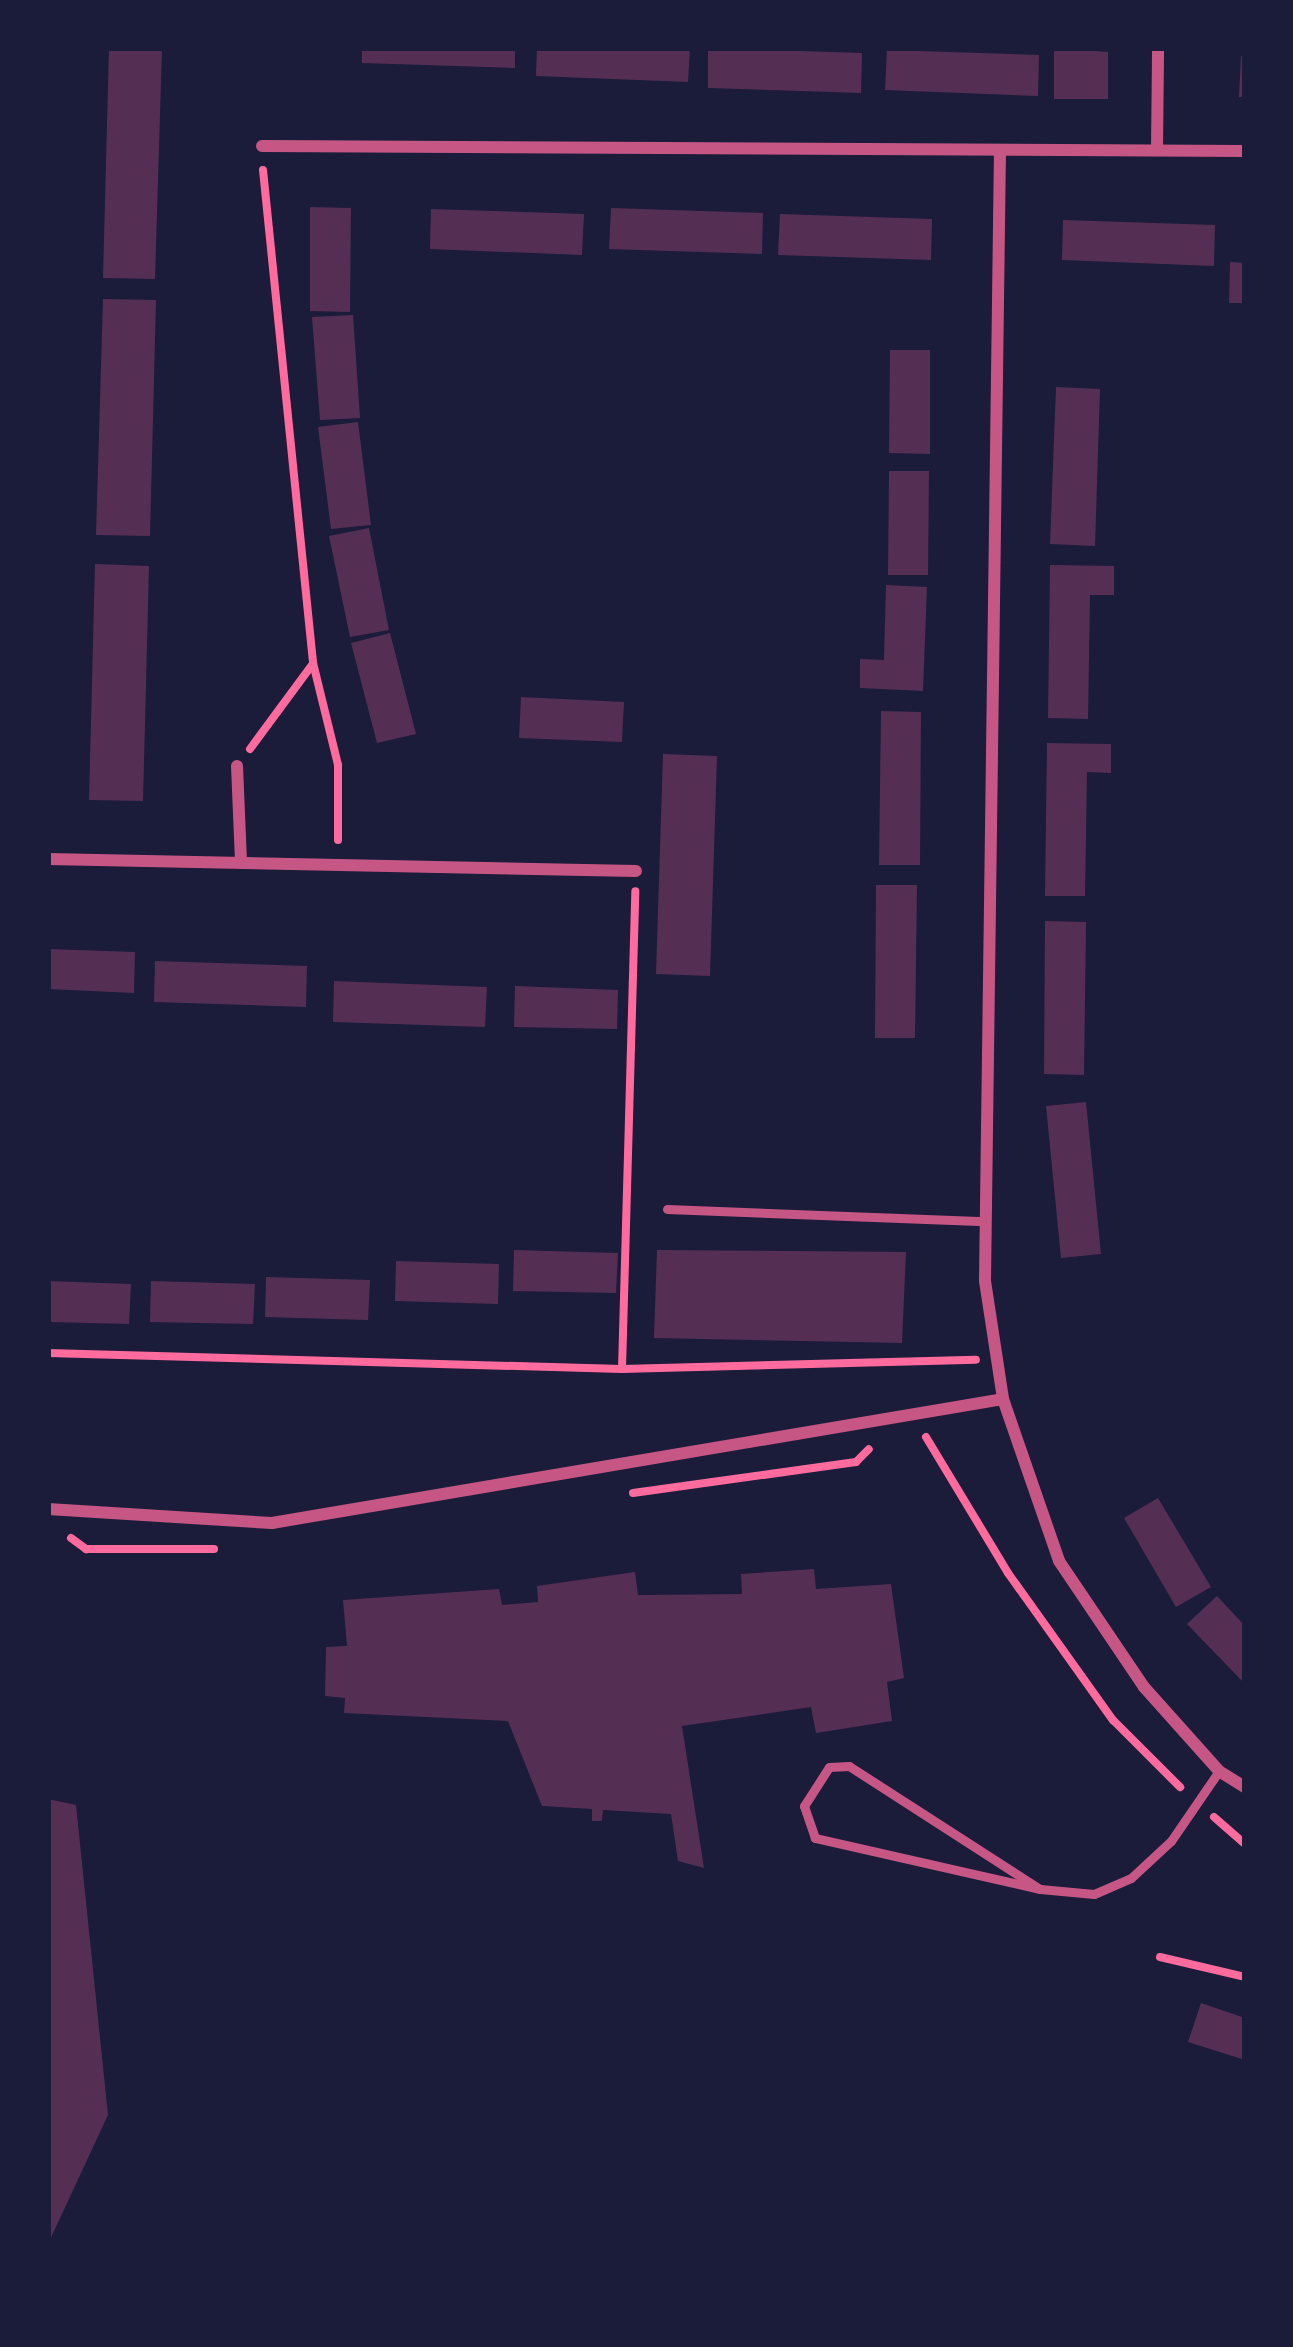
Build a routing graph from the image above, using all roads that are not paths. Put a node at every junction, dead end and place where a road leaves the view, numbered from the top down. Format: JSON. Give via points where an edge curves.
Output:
{"nodes":[{"id":1,"x":1158,"y":48,"type":"edge"},
{"id":2,"x":262,"y":146,"type":"road end"},
{"id":3,"x":1000,"y":150,"type":"junction"},
{"id":4,"x":1156,"y":150,"type":"junction"},
{"id":5,"x":1245,"y":151,"type":"edge"},
{"id":6,"x":237,"y":766,"type":"road end"},
{"id":7,"x":48,"y":859,"type":"edge"},
{"id":8,"x":241,"y":863,"type":"junction"},
{"id":9,"x":636,"y":871,"type":"road end"},
{"id":10,"x":667,"y":1209,"type":"dead end"},
{"id":11,"x":986,"y":1221,"type":"junction"},
{"id":12,"x":1003,"y":1399,"type":"junction"},
{"id":13,"x":48,"y":1509,"type":"edge"},
{"id":14,"x":1219,"y":1771,"type":"junction"},
{"id":15,"x":1245,"y":1787,"type":"edge"},
{"id":16,"x":1040,"y":1889,"type":"junction"}],
"edges":[{"from":1,"to":4,"type":"street"},
{"from":2,"to":3,"type":"street"},
{"from":3,"to":4,"type":"street"},
{"from":3,"to":11,"type":"street"},
{"from":4,"to":5,"type":"street"},
{"from":6,"to":8,"type":"street"},
{"from":7,"to":8,"type":"street"},
{"from":8,"to":9,"type":"street"},
{"from":10,"to":11,"type":"lane"},
{"from":11,"to":12,"type":"street"},
{"from":12,"to":13,"type":"street","via":[[272,1523]]},
{"from":12,"to":14,"type":"street","via":[[1059,1561],[1144,1687]]},
{"from":14,"to":15,"type":"street"},
{"from":14,"to":16,"type":"lane","via":[[1131,1878],[1094,1894]]},
{"from":16,"to":16,"type":"lane","via":[[815,1838],[804,1806],[829,1767],[849,1766]]}]}
